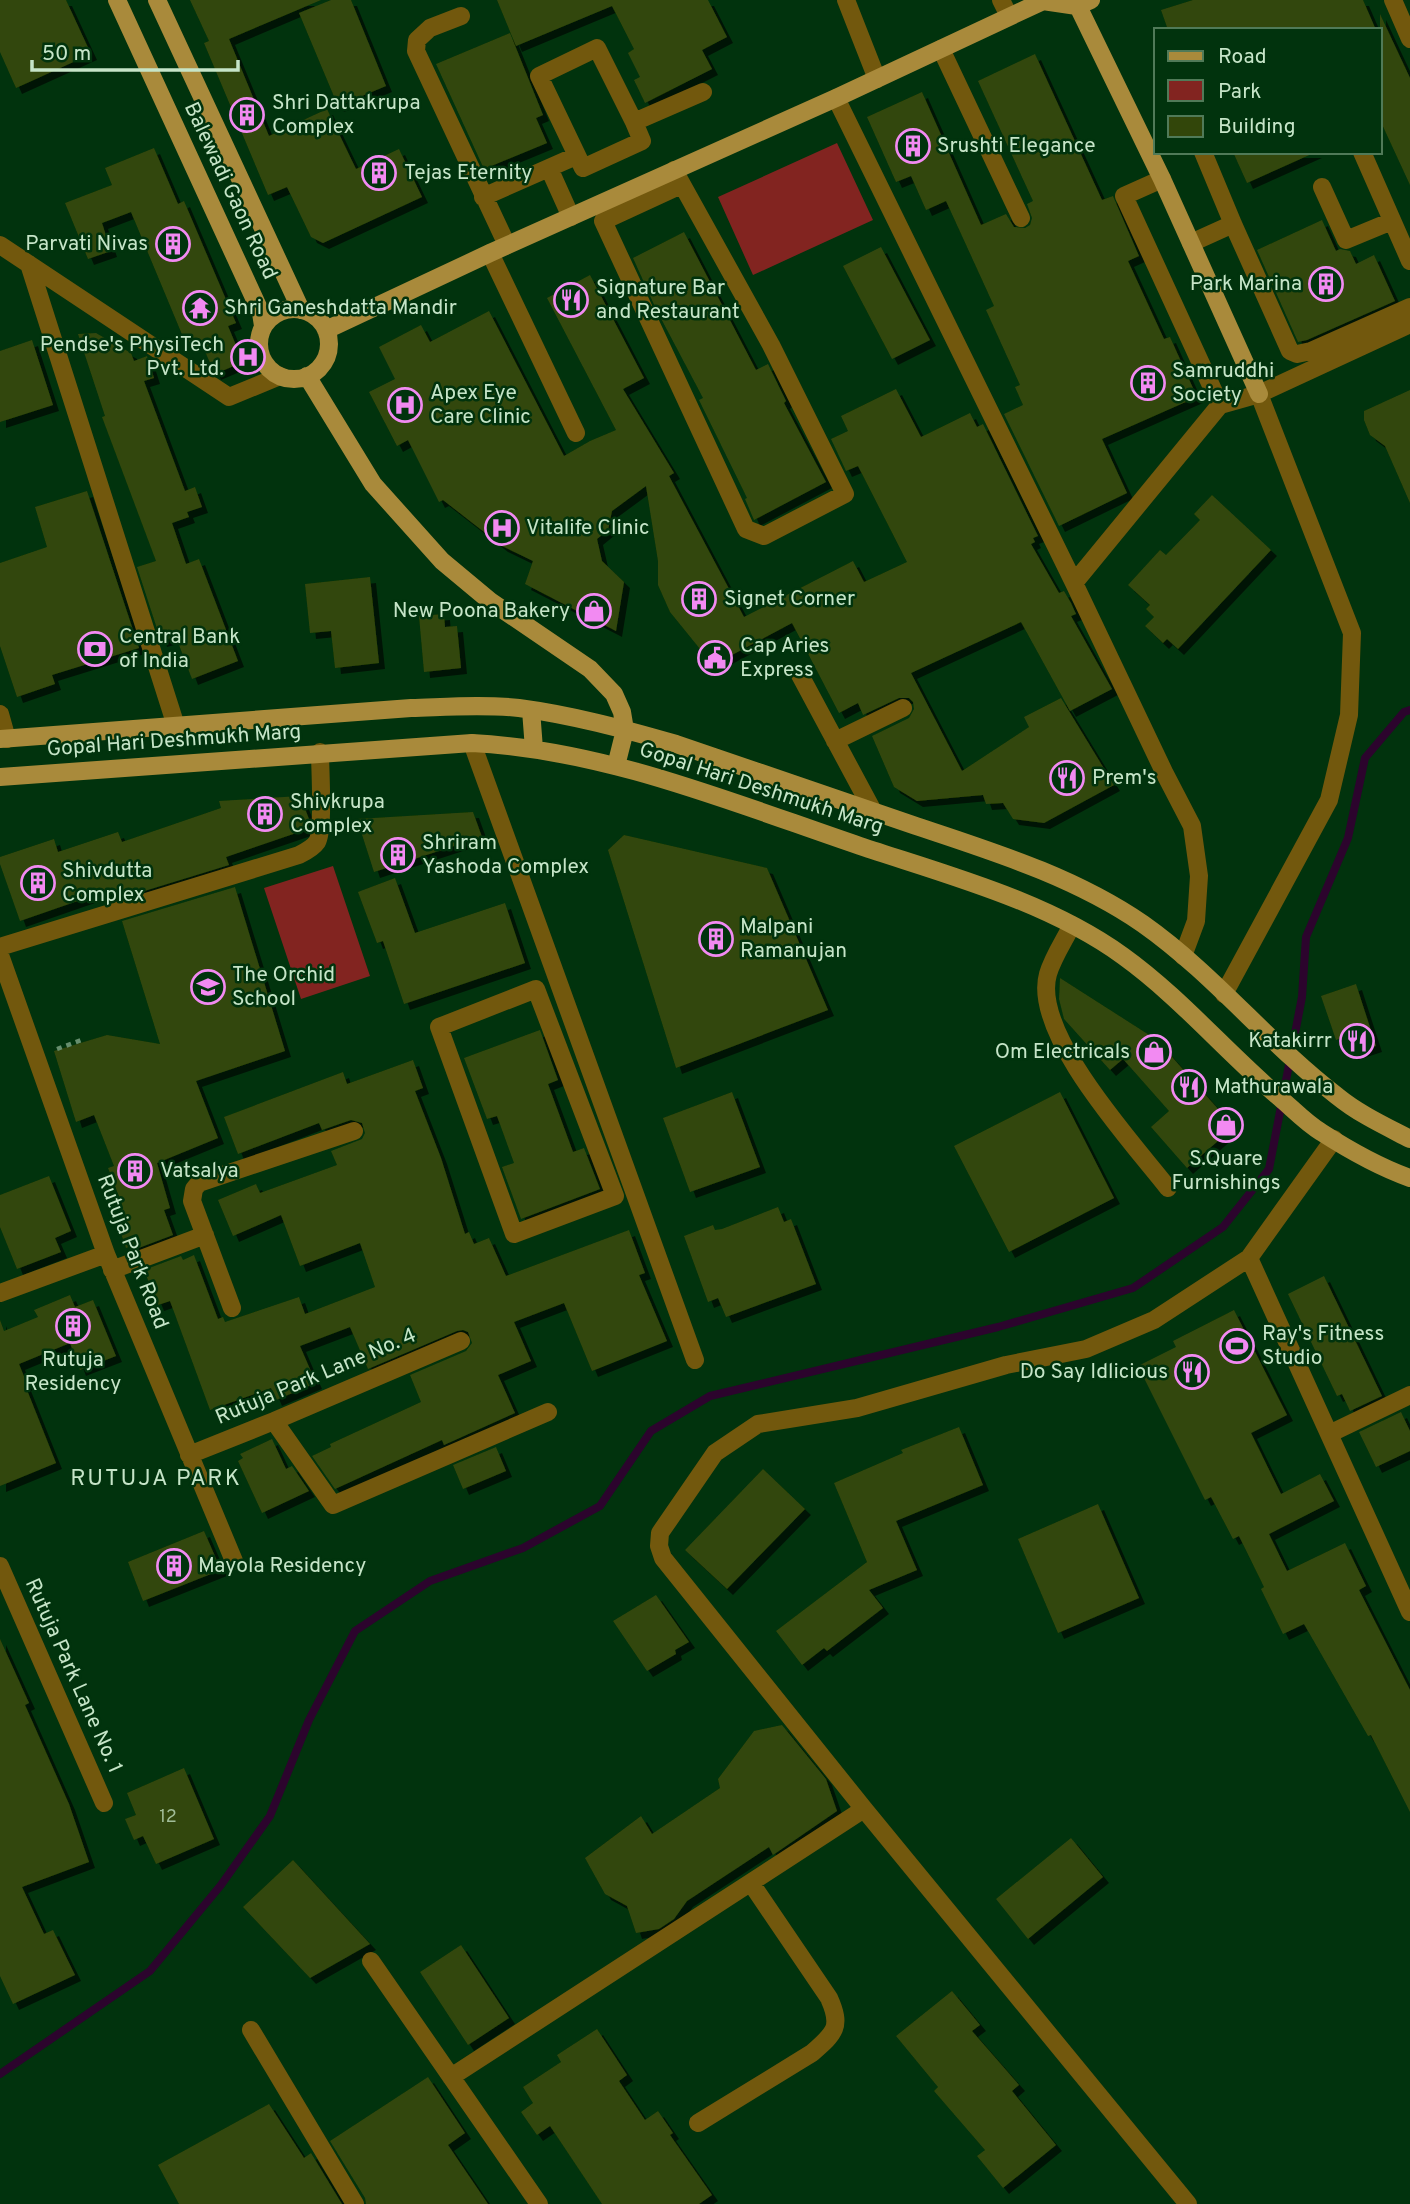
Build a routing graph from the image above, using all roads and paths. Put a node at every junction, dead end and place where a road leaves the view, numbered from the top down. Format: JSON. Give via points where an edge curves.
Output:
{"nodes":[{"id":1,"x":117,"y":0,"type":"edge"},
{"id":2,"x":158,"y":0,"type":"edge"},
{"id":3,"x":846,"y":0,"type":"edge"},
{"id":4,"x":1393,"y":0,"type":"edge"},
{"id":5,"x":1043,"y":1,"type":"edge"},
{"id":6,"x":1081,"y":2,"type":"edge"},
{"id":7,"x":1005,"y":8,"type":"edge"},
{"id":8,"x":461,"y":16,"type":"dead end"},
{"id":9,"x":1410,"y":39,"type":"edge"},
{"id":10,"x":941,"y":49,"type":"junction"},
{"id":11,"x":877,"y":79,"type":"junction"},
{"id":12,"x":703,"y":92,"type":"dead end"},
{"id":13,"x":836,"y":98,"type":"junction"},
{"id":14,"x":634,"y":122,"type":"junction"},
{"id":15,"x":1204,"y":154,"type":"edge"},
{"id":16,"x":1363,"y":154,"type":"edge"},
{"id":17,"x":576,"y":156,"type":"junction"},
{"id":18,"x":549,"y":168,"type":"junction"},
{"id":19,"x":678,"y":178,"type":"junction"},
{"id":20,"x":1162,"y":179,"type":"junction"},
{"id":21,"x":1322,"y":187,"type":"dead end"},
{"id":22,"x":484,"y":197,"type":"junction"},
{"id":23,"x":571,"y":216,"type":"junction"},
{"id":24,"x":1021,"y":218,"type":"dead end"},
{"id":25,"x":1392,"y":220,"type":"junction"},
{"id":26,"x":1233,"y":224,"type":"junction"},
{"id":27,"x":1191,"y":243,"type":"junction"},
{"id":28,"x":0,"y":245,"type":"edge"},
{"id":29,"x":499,"y":249,"type":"junction"},
{"id":30,"x":1410,"y":261,"type":"edge"},
{"id":31,"x":29,"y":264,"type":"junction"},
{"id":32,"x":1410,"y":307,"type":"edge"},
{"id":33,"x":302,"y":310,"type":"junction"},
{"id":34,"x":1410,"y":324,"type":"edge"},
{"id":35,"x":264,"y":326,"type":"junction"},
{"id":36,"x":326,"y":330,"type":"junction"},
{"id":37,"x":280,"y":376,"type":"junction"},
{"id":38,"x":307,"y":376,"type":"junction"},
{"id":39,"x":1259,"y":394,"type":"junction"},
{"id":40,"x":1220,"y":405,"type":"junction"},
{"id":41,"x":576,"y":433,"type":"dead end"},
{"id":42,"x":1074,"y":583,"type":"junction"},
{"id":43,"x":800,"y":675,"type":"dead end"},
{"id":44,"x":903,"y":708,"type":"dead end"},
{"id":45,"x":531,"y":710,"type":"junction"},
{"id":46,"x":0,"y":714,"type":"edge"},
{"id":47,"x":176,"y":726,"type":"junction"},
{"id":48,"x":625,"y":730,"type":"junction"},
{"id":49,"x":4,"y":739,"type":"edge"},
{"id":50,"x":835,"y":741,"type":"junction"},
{"id":51,"x":471,"y":743,"type":"junction"},
{"id":52,"x":534,"y":749,"type":"junction"},
{"id":53,"x":320,"y":752,"type":"junction"},
{"id":54,"x":616,"y":766,"type":"junction"},
{"id":55,"x":0,"y":776,"type":"edge"},
{"id":56,"x":873,"y":811,"type":"junction"},
{"id":57,"x":1072,"y":925,"type":"junction"},
{"id":58,"x":0,"y":947,"type":"edge"},
{"id":59,"x":0,"y":955,"type":"edge"},
{"id":60,"x":1183,"y":956,"type":"junction"},
{"id":61,"x":1224,"y":994,"type":"junction"},
{"id":62,"x":84,"y":1039,"type":"dead end"},
{"id":63,"x":49,"y":1051,"type":"dead end"},
{"id":64,"x":589,"y":1068,"type":"junction"},
{"id":65,"x":569,"y":1075,"type":"junction"},
{"id":66,"x":354,"y":1131,"type":"dead end"},
{"id":67,"x":1327,"y":1135,"type":"junction"},
{"id":68,"x":1410,"y":1139,"type":"edge"},
{"id":69,"x":1410,"y":1178,"type":"edge"},
{"id":70,"x":1168,"y":1188,"type":"dead end"},
{"id":71,"x":205,"y":1235,"type":"junction"},
{"id":72,"x":1248,"y":1258,"type":"junction"},
{"id":73,"x":109,"y":1262,"type":"junction"},
{"id":74,"x":0,"y":1293,"type":"edge"},
{"id":75,"x":232,"y":1308,"type":"dead end"},
{"id":76,"x":461,"y":1341,"type":"dead end"},
{"id":77,"x":695,"y":1360,"type":"dead end"},
{"id":78,"x":1410,"y":1395,"type":"edge"},
{"id":79,"x":548,"y":1412,"type":"dead end"},
{"id":80,"x":274,"y":1421,"type":"junction"},
{"id":81,"x":1329,"y":1434,"type":"junction"},
{"id":82,"x":190,"y":1455,"type":"junction"},
{"id":83,"x":234,"y":1561,"type":"dead end"},
{"id":84,"x":0,"y":1566,"type":"edge"},
{"id":85,"x":1410,"y":1612,"type":"edge"},
{"id":86,"x":104,"y":1803,"type":"dead end"},
{"id":87,"x":864,"y":1810,"type":"junction"},
{"id":88,"x":751,"y":1883,"type":"junction"},
{"id":89,"x":370,"y":1961,"type":"dead end"},
{"id":90,"x":251,"y":2030,"type":"dead end"},
{"id":91,"x":452,"y":2077,"type":"junction"},
{"id":92,"x":698,"y":2123,"type":"dead end"},
{"id":93,"x":355,"y":2204,"type":"edge"},
{"id":94,"x":539,"y":2204,"type":"edge"},
{"id":95,"x":1188,"y":2204,"type":"edge"}],
"edges":[{"from":1,"to":35,"type":"main road","name":"Balewadi Gaon Road"},
{"from":2,"to":33,"type":"main road","name":"Balewadi Gaon Road"},
{"from":3,"to":11,"type":"street"},
{"from":4,"to":9,"type":"street"},
{"from":5,"to":6,"type":"main road"},
{"from":5,"to":7,"type":"main road"},
{"from":6,"to":20,"type":"main road"},
{"from":7,"to":10,"type":"main road"},
{"from":8,"to":22,"type":"street","via":[[430,29],[416,40],[416,51]]},
{"from":10,"to":11,"type":"main road"},
{"from":10,"to":24,"type":"street"},
{"from":11,"to":13,"type":"main road"},
{"from":12,"to":14,"type":"street"},
{"from":13,"to":19,"type":"main road"},
{"from":13,"to":42,"type":"street"},
{"from":14,"to":17,"type":"street","via":[[642,141],[583,168]]},
{"from":14,"to":17,"type":"street","via":[[597,48],[539,76]]},
{"from":15,"to":26,"type":"street"},
{"from":16,"to":25,"type":"street"},
{"from":17,"to":18,"type":"street"},
{"from":18,"to":22,"type":"street"},
{"from":18,"to":23,"type":"street"},
{"from":19,"to":19,"type":"street","via":[[604,221],[746,529],[764,536],[845,494],[771,345]]},
{"from":19,"to":23,"type":"main road"},
{"from":20,"to":27,"type":"main road"},
{"from":20,"to":40,"type":"street","via":[[1124,196]]},
{"from":21,"to":25,"type":"street","via":[[1346,240]]},
{"from":22,"to":29,"type":"street"},
{"from":23,"to":29,"type":"main road"},
{"from":25,"to":30,"type":"street"},
{"from":26,"to":27,"type":"street"},
{"from":26,"to":32,"type":"street","via":[[1290,351],[1311,351]]},
{"from":27,"to":39,"type":"main road"},
{"from":28,"to":31,"type":"street"},
{"from":29,"to":36,"type":"main road"},
{"from":29,"to":41,"type":"street"},
{"from":31,"to":37,"type":"street","via":[[229,397]]},
{"from":31,"to":47,"type":"street"},
{"from":33,"to":35,"type":"main road","via":[[280,311]]},
{"from":33,"to":36,"type":"main road","via":[[319,319]]},
{"from":34,"to":39,"type":"street"},
{"from":35,"to":37,"type":"main road","via":[[258,343],[261,357]]},
{"from":36,"to":38,"type":"main road","via":[[326,356]]},
{"from":37,"to":38,"type":"main road"},
{"from":38,"to":48,"type":"main road","via":[[381,494],[442,561],[490,601],[590,669],[614,694]]},
{"from":39,"to":40,"type":"street"},
{"from":39,"to":61,"type":"street","via":[[1353,633],[1349,715],[1329,800]]},
{"from":40,"to":42,"type":"street"},
{"from":42,"to":60,"type":"street","via":[[1192,826],[1199,876],[1196,921]]},
{"from":43,"to":50,"type":"street"},
{"from":44,"to":50,"type":"street"},
{"from":45,"to":47,"type":"main road","name":"Gopal Hari Deshmukh Marg","via":[[411,708]]},
{"from":45,"to":48,"type":"main road","name":"Gopal Hari Deshmukh Marg"},
{"from":45,"to":52,"type":"main road"},
{"from":46,"to":49,"type":"street"},
{"from":47,"to":49,"type":"main road","name":"Gopal Hari Deshmukh Marg"},
{"from":48,"to":54,"type":"main road"},
{"from":48,"to":56,"type":"main road","name":"Gopal Hari Deshmukh Marg"},
{"from":50,"to":56,"type":"street"},
{"from":51,"to":52,"type":"main road","name":"Gopal Hari Deshmukh Marg"},
{"from":51,"to":53,"type":"main road","name":"Gopal Hari Deshmukh Marg"},
{"from":51,"to":64,"type":"street"},
{"from":52,"to":54,"type":"main road","name":"Gopal Hari Deshmukh Marg"},
{"from":53,"to":55,"type":"main road","name":"Gopal Hari Deshmukh Marg"},
{"from":53,"to":58,"type":"street","via":[[320,825],[318,841],[309,849]]},
{"from":54,"to":57,"type":"main road","name":"Gopal Hari Deshmukh Marg","via":[[1008,896]]},
{"from":56,"to":60,"type":"main road","name":"Gopal Hari Deshmukh Marg","via":[[1022,862],[1073,885],[1145,925]]},
{"from":57,"to":67,"type":"main road","name":"Gopal Hari Deshmukh Marg","via":[[1159,984],[1262,1083]]},
{"from":57,"to":70,"type":"street","via":[[1048,975],[1048,1010],[1082,1078]]},
{"from":59,"to":73,"type":"street","name":"Rutuja Park Road"},
{"from":60,"to":61,"type":"main road","name":"Gopal Hari Deshmukh Marg"},
{"from":61,"to":68,"type":"main road","name":"Gopal Hari Deshmukh Marg","via":[[1337,1096]]},
{"from":62,"to":63,"type":"path"},
{"from":64,"to":65,"type":"street"},
{"from":64,"to":77,"type":"street"},
{"from":65,"to":65,"type":"street","via":[[615,1196],[514,1234],[439,1027],[536,989]]},
{"from":66,"to":71,"type":"street","via":[[199,1183],[192,1201]]},
{"from":67,"to":69,"type":"main road","name":"Gopal Hari Deshmukh Marg"},
{"from":67,"to":72,"type":"street"},
{"from":71,"to":73,"type":"street"},
{"from":71,"to":75,"type":"street"},
{"from":72,"to":81,"type":"street"},
{"from":72,"to":87,"type":"street","via":[[1154,1320],[1086,1349],[1006,1365],[857,1408],[758,1424],[715,1453],[660,1533],[663,1558]]},
{"from":73,"to":74,"type":"street"},
{"from":73,"to":82,"type":"street","name":"Rutuja Park Road"},
{"from":76,"to":80,"type":"street","name":"Rutuja Park Lane No. 4"},
{"from":78,"to":81,"type":"street"},
{"from":79,"to":80,"type":"street","via":[[333,1505]]},
{"from":80,"to":82,"type":"street","name":"Rutuja Park Lane No. 4"},
{"from":81,"to":85,"type":"street"},
{"from":82,"to":83,"type":"street","name":"Rutuja Park Road"},
{"from":84,"to":86,"type":"street","name":"Rutuja Park Lane No. 1"},
{"from":87,"to":88,"type":"street"},
{"from":87,"to":95,"type":"street"},
{"from":88,"to":91,"type":"street"},
{"from":88,"to":92,"type":"street","via":[[829,1998],[836,2014],[834,2030],[812,2053]]},
{"from":89,"to":91,"type":"street"},
{"from":90,"to":93,"type":"street"},
{"from":91,"to":94,"type":"street"}]}
